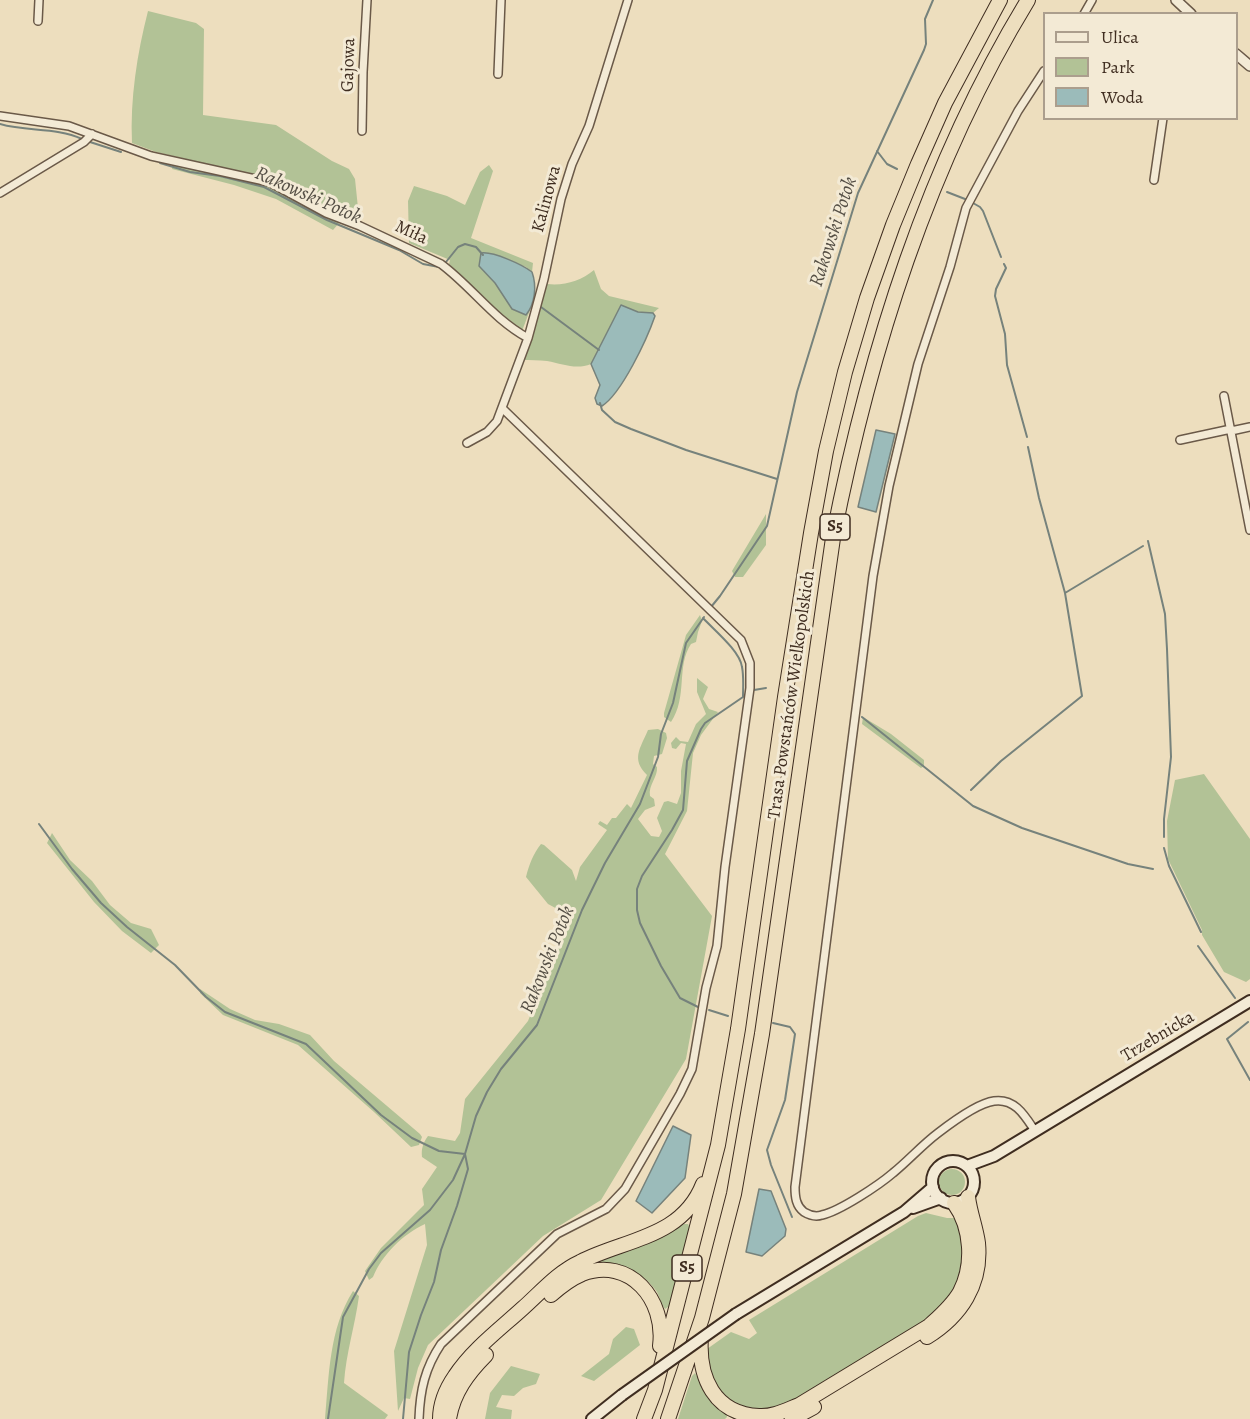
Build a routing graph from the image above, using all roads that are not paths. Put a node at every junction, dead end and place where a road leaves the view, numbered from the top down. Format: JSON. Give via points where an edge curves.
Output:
{"nodes":[{"id":1,"x":39,"y":0,"type":"edge"},
{"id":2,"x":367,"y":0,"type":"edge"},
{"id":3,"x":501,"y":0,"type":"edge"},
{"id":4,"x":628,"y":0,"type":"edge"},
{"id":5,"x":1000,"y":0,"type":"edge"},
{"id":6,"x":1028,"y":0,"type":"edge"},
{"id":7,"x":1176,"y":0,"type":"edge"},
{"id":8,"x":1187,"y":12,"type":"edge"},
{"id":9,"x":38,"y":21,"type":"dead end"},
{"id":10,"x":1238,"y":56,"type":"edge"},
{"id":11,"x":1250,"y":66,"type":"edge"},
{"id":12,"x":1043,"y":73,"type":"edge"},
{"id":13,"x":498,"y":74,"type":"dead end"},
{"id":14,"x":0,"y":116,"type":"edge"},
{"id":15,"x":1164,"y":120,"type":"edge"},
{"id":16,"x":362,"y":132,"type":"dead end"},
{"id":17,"x":92,"y":134,"type":"junction"},
{"id":18,"x":1154,"y":180,"type":"dead end"},
{"id":19,"x":0,"y":193,"type":"edge"},
{"id":20,"x":528,"y":338,"type":"junction"},
{"id":21,"x":1224,"y":396,"type":"dead end"},
{"id":22,"x":502,"y":408,"type":"junction"},
{"id":23,"x":1250,"y":428,"type":"edge"},
{"id":24,"x":1231,"y":430,"type":"junction"},
{"id":25,"x":1180,"y":440,"type":"dead end"},
{"id":26,"x":467,"y":443,"type":"dead end"},
{"id":27,"x":1250,"y":530,"type":"edge"},
{"id":28,"x":1250,"y":1001,"type":"edge"},
{"id":29,"x":1035,"y":1131,"type":"junction"},
{"id":30,"x":718,"y":1145,"type":"junction"},
{"id":31,"x":994,"y":1156,"type":"junction"},
{"id":32,"x":967,"y":1166,"type":"junction"},
{"id":33,"x":974,"y":1179,"type":"junction"},
{"id":34,"x":933,"y":1187,"type":"junction"},
{"id":35,"x":968,"y":1197,"type":"junction"},
{"id":36,"x":948,"y":1201,"type":"junction"},
{"id":37,"x":904,"y":1212,"type":"junction"},
{"id":38,"x":702,"y":1318,"type":"junction"},
{"id":39,"x":655,"y":1390,"type":"junction"},
{"id":40,"x":419,"y":1419,"type":"edge"},
{"id":41,"x":440,"y":1419,"type":"edge"},
{"id":42,"x":449,"y":1419,"type":"edge"},
{"id":43,"x":592,"y":1419,"type":"edge"},
{"id":44,"x":644,"y":1419,"type":"edge"},
{"id":45,"x":668,"y":1419,"type":"edge"},
{"id":46,"x":792,"y":1419,"type":"edge"}],
"edges":[{"from":1,"to":9,"type":"street"},
{"from":2,"to":16,"type":"street","name":"Gajowa"},
{"from":3,"to":13,"type":"street"},
{"from":4,"to":20,"type":"street","name":"Kalinowa","via":[[589,126],[561,199]]},
{"from":5,"to":30,"type":"highway","name":"Trasa Powstańców Wielkopolskich","number":"S5","via":[[945,103],[914,174],[871,287],[845,372],[809,545]]},
{"from":6,"to":38,"type":"highway","name":"Trasa Powstańców Wielkopolskich","number":"S5","via":[[966,115],[917,232],[878,348],[849,456],[832,538],[762,1034],[734,1194]]},
{"from":7,"to":8,"type":"street"},
{"from":10,"to":11,"type":"street"},
{"from":12,"to":29,"type":"street","via":[[966,208],[918,364],[890,486],[873,576],[796,1201],[811,1215],[836,1210],[890,1176],[938,1132],[989,1102],[1013,1104]]},
{"from":14,"to":17,"type":"street","name":"Miła","via":[[51,122]]},
{"from":15,"to":18,"type":"street"},
{"from":17,"to":19,"type":"street"},
{"from":17,"to":20,"type":"street","name":"Miła","via":[[151,156],[269,182],[326,213],[441,264],[492,313]]},
{"from":20,"to":22,"type":"street","name":"Kalinowa"},
{"from":21,"to":24,"type":"street"},
{"from":22,"to":26,"type":"street","name":"Kalinowa","via":[[494,427]]},
{"from":22,"to":40,"type":"street","via":[[741,640],[750,663],[750,681],[717,946],[688,1079],[614,1202],[596,1216],[557,1234],[441,1344],[423,1376]]},
{"from":23,"to":24,"type":"street"},
{"from":24,"to":25,"type":"street"},
{"from":24,"to":27,"type":"street"},
{"from":28,"to":29,"type":"main road","name":"Trzebnicka"},
{"from":29,"to":31,"type":"main road","name":"Trzebnicka"},
{"from":30,"to":39,"type":"highway","name":"Trasa Powstańców Wielkopolskich","number":"S5"},
{"from":30,"to":41,"type":"highway","via":[[701,1189],[681,1216],[670,1226],[565,1271],[484,1343],[456,1374]]},
{"from":31,"to":32,"type":"main road"},
{"from":31,"to":33,"type":"main road"},
{"from":32,"to":33,"type":"main road"},
{"from":32,"to":34,"type":"main road","via":[[954,1161],[941,1164]]},
{"from":33,"to":35,"type":"main road"},
{"from":34,"to":36,"type":"main road"},
{"from":34,"to":37,"type":"main road"},
{"from":35,"to":36,"type":"main road"},
{"from":35,"to":46,"type":"highway","via":[[978,1242],[978,1265],[963,1305],[935,1333]]},
{"from":36,"to":37,"type":"main road"},
{"from":36,"to":38,"type":"highway","via":[[961,1214],[970,1251],[968,1272],[960,1292],[929,1326],[799,1405],[760,1416],[730,1408],[713,1393],[699,1356]]},
{"from":37,"to":43,"type":"main road","bridge":true,"via":[[736,1314]]},
{"from":38,"to":45,"type":"highway","name":"Trasa Powstańców Wielkopolskich","number":"S5"},
{"from":39,"to":42,"type":"highway","via":[[661,1338],[657,1308],[641,1285],[628,1276],[597,1271],[582,1274],[555,1291],[477,1364],[457,1391]]},
{"from":39,"to":44,"type":"highway","name":"Trasa Powstańców Wielkopolskich","number":"S5"}]}
